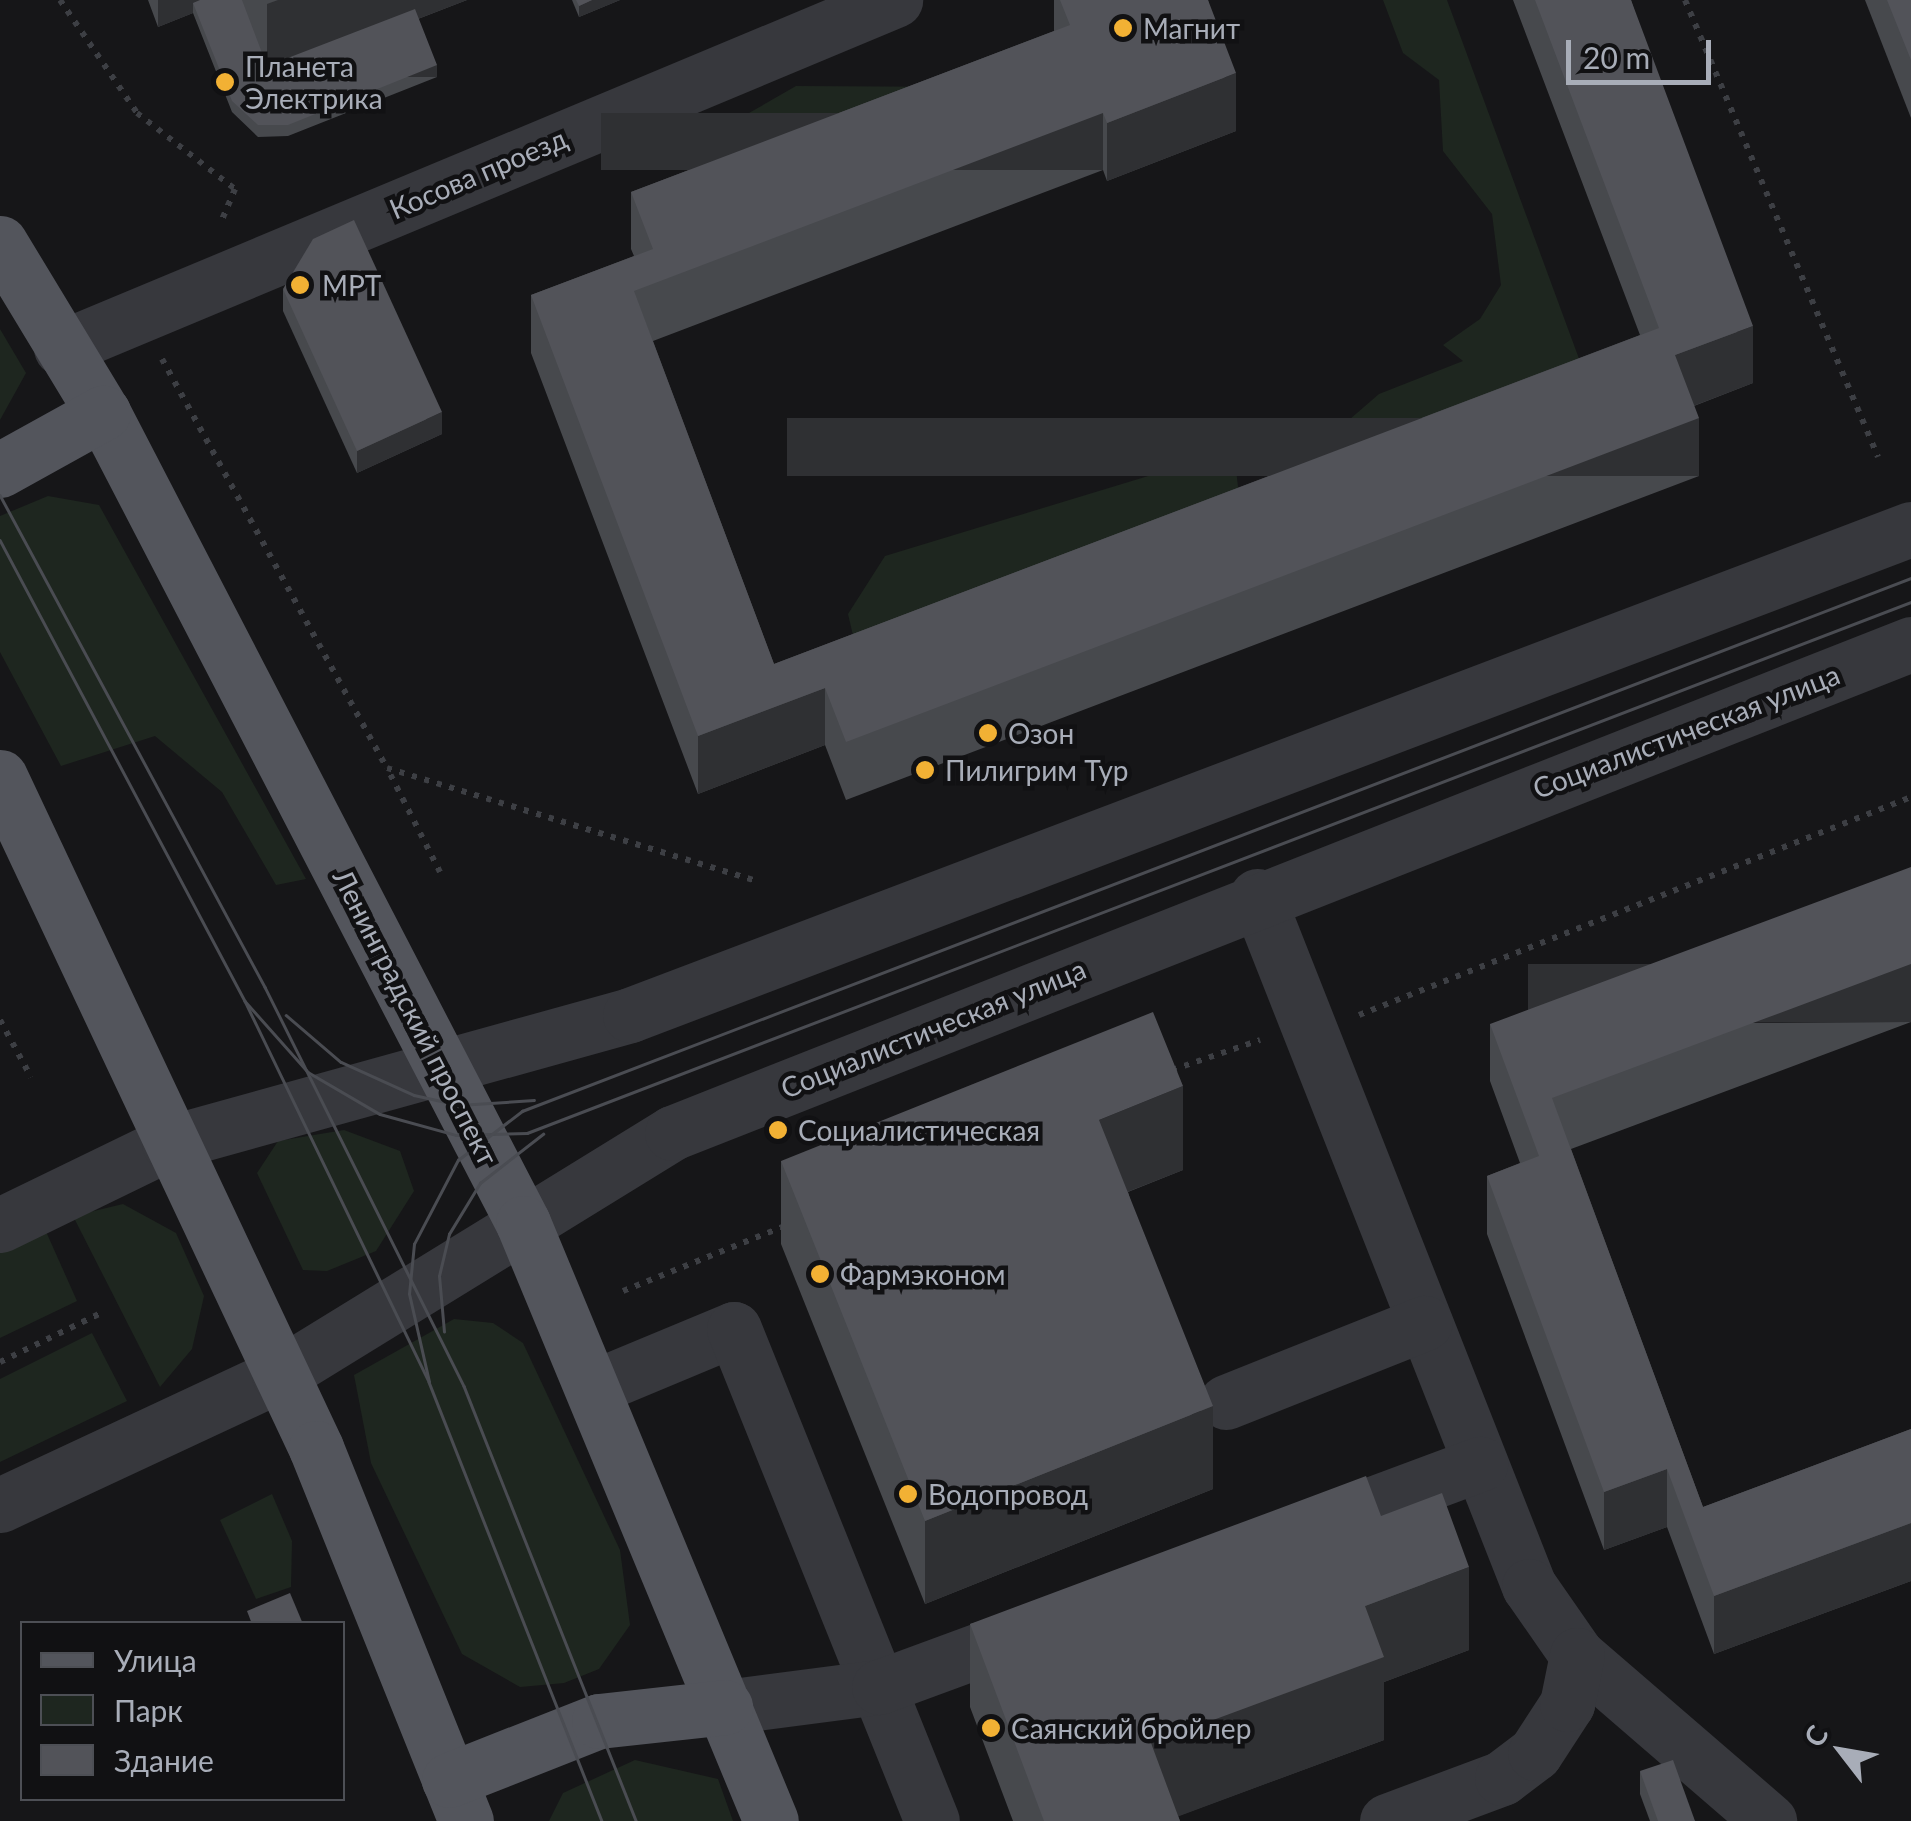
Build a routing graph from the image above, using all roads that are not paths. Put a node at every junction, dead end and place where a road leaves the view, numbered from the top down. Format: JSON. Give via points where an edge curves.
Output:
{"nodes":[{"id":1,"x":895,"y":0,"type":"edge"},
{"id":2,"x":0,"y":243,"type":"edge"},
{"id":3,"x":61,"y":348,"type":"junction"},
{"id":4,"x":103,"y":413,"type":"junction"},
{"id":5,"x":0,"y":470,"type":"edge"},
{"id":6,"x":1911,"y":529,"type":"edge"},
{"id":7,"x":1911,"y":644,"type":"edge"},
{"id":8,"x":0,"y":777,"type":"edge"},
{"id":9,"x":1257,"y":896,"type":"junction"},
{"id":10,"x":437,"y":1062,"type":"junction"},
{"id":11,"x":169,"y":1142,"type":"junction"},
{"id":12,"x":523,"y":1223,"type":"junction"},
{"id":13,"x":0,"y":1225,"type":"edge"},
{"id":14,"x":1425,"y":1323,"type":"junction"},
{"id":15,"x":279,"y":1375,"type":"junction"},
{"id":16,"x":597,"y":1386,"type":"junction"},
{"id":17,"x":1226,"y":1402,"type":"dead end"},
{"id":18,"x":1480,"y":1464,"type":"junction"},
{"id":19,"x":0,"y":1505,"type":"edge"},
{"id":20,"x":1252,"y":1548,"type":"edge"},
{"id":21,"x":1085,"y":1611,"type":"edge"},
{"id":22,"x":1578,"y":1655,"type":"junction"},
{"id":23,"x":880,"y":1687,"type":"junction"},
{"id":24,"x":725,"y":1707,"type":"junction"},
{"id":25,"x":457,"y":1800,"type":"edge"},
{"id":26,"x":771,"y":1821,"type":"edge"},
{"id":27,"x":932,"y":1821,"type":"edge"},
{"id":28,"x":1388,"y":1821,"type":"edge"},
{"id":29,"x":1768,"y":1821,"type":"edge"}],
"edges":[{"from":1,"to":3,"type":"street","name":"Косова проезд"},
{"from":2,"to":3,"type":"main road","name":"Ленинградский проспект"},
{"from":3,"to":4,"type":"main road","name":"Ленинградский проспект"},
{"from":4,"to":5,"type":"main road"},
{"from":4,"to":10,"type":"main road","name":"Ленинградский проспект"},
{"from":6,"to":10,"type":"street","via":[[630,1015]]},
{"from":7,"to":9,"type":"street","name":"Социалистическая улица"},
{"from":8,"to":11,"type":"main road"},
{"from":9,"to":12,"type":"street","name":"Социалистическая улица","via":[[672,1133]]},
{"from":9,"to":14,"type":"street"},
{"from":10,"to":11,"type":"street"},
{"from":10,"to":12,"type":"main road","name":"Ленинградский проспект"},
{"from":11,"to":13,"type":"street"},
{"from":11,"to":15,"type":"main road"},
{"from":12,"to":15,"type":"street","name":"Социалистическая улица"},
{"from":12,"to":16,"type":"main road","name":"Ленинградский проспект"},
{"from":14,"to":17,"type":"street"},
{"from":14,"to":18,"type":"street"},
{"from":15,"to":19,"type":"street","name":"Социалистическая улица"},
{"from":15,"to":25,"type":"main road"},
{"from":16,"to":23,"type":"street","via":[[734,1329]]},
{"from":16,"to":24,"type":"main road","name":"Ленинградский проспект"},
{"from":18,"to":20,"type":"street"},
{"from":18,"to":22,"type":"street","via":[[1530,1586]]},
{"from":21,"to":23,"type":"street"},
{"from":22,"to":28,"type":"street","via":[[1567,1704],[1534,1753],[1502,1778]]},
{"from":22,"to":29,"type":"street"},
{"from":23,"to":24,"type":"street"},
{"from":23,"to":27,"type":"street"},
{"from":24,"to":25,"type":"main road","via":[[599,1721]]},
{"from":24,"to":26,"type":"main road","name":"Ленинградский проспект"}]}
